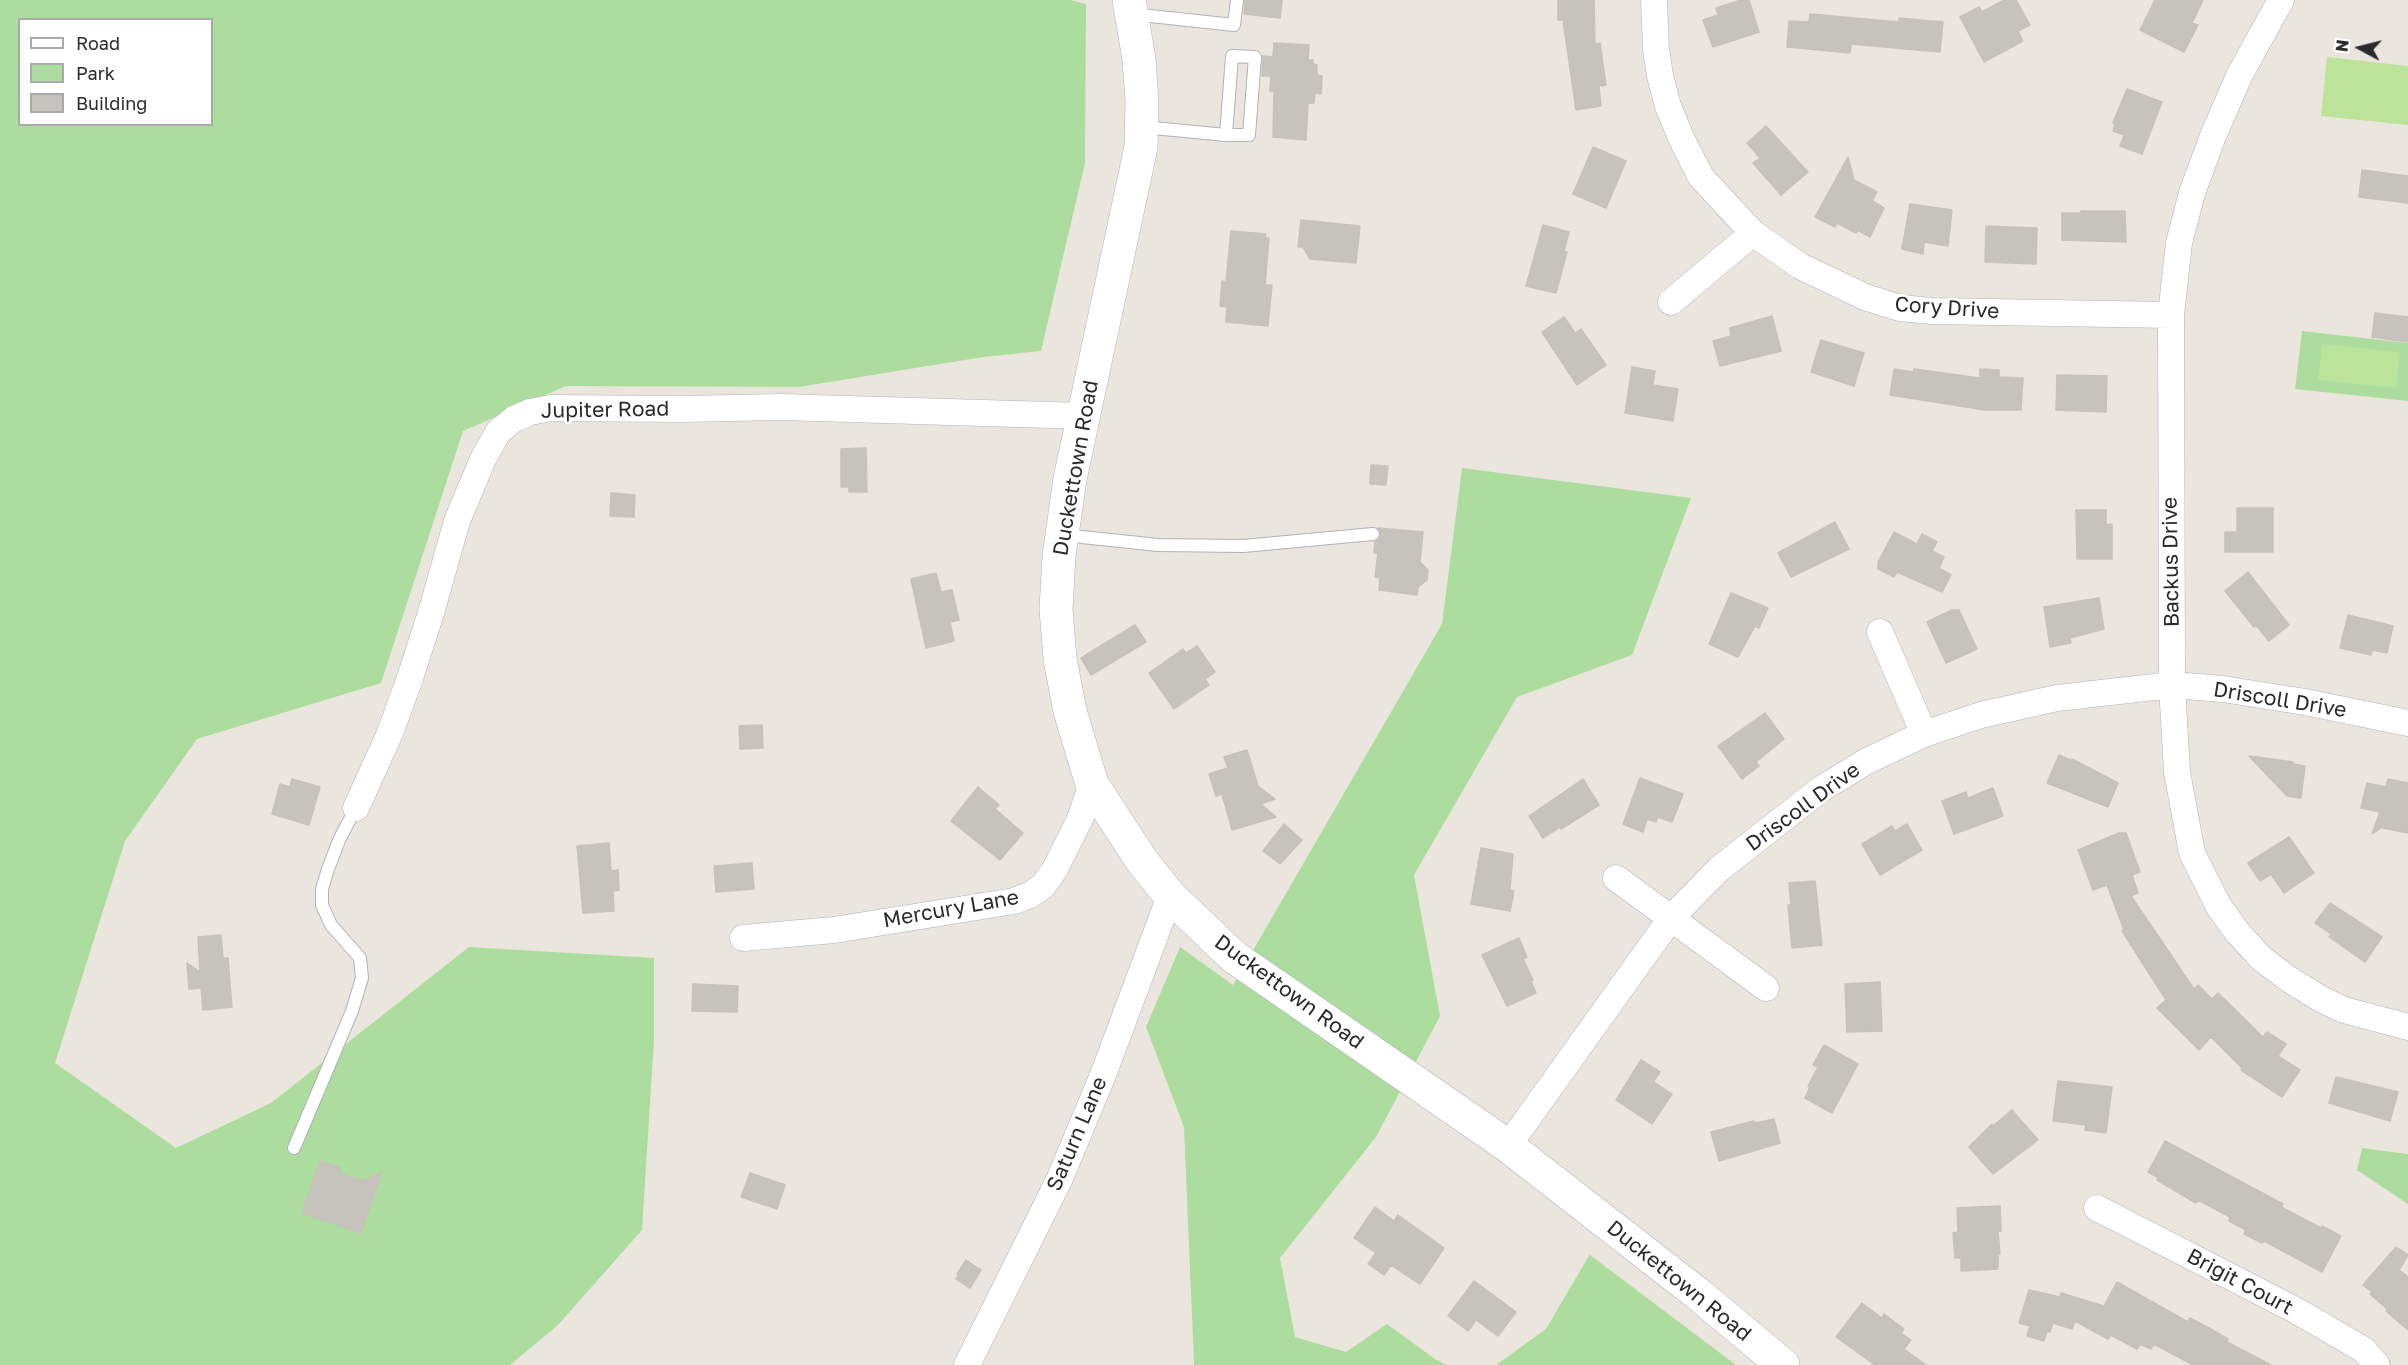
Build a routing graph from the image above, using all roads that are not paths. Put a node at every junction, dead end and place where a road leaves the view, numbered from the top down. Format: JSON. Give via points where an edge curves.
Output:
{"nodes":[{"id":1,"x":1237,"y":0,"type":"edge"},
{"id":2,"x":1654,"y":0,"type":"edge"},
{"id":3,"x":2281,"y":0,"type":"edge"},
{"id":4,"x":1130,"y":7,"type":"edge"},
{"id":5,"x":1142,"y":126,"type":"junction"},
{"id":6,"x":1226,"y":135,"type":"junction"},
{"id":7,"x":1753,"y":233,"type":"junction"},
{"id":8,"x":1671,"y":302,"type":"dead end"},
{"id":9,"x":2171,"y":315,"type":"junction"},
{"id":10,"x":1084,"y":416,"type":"junction"},
{"id":11,"x":1373,"y":534,"type":"dead end"},
{"id":12,"x":1062,"y":535,"type":"junction"},
{"id":13,"x":1880,"y":632,"type":"dead end"},
{"id":14,"x":2172,"y":684,"type":"junction"},
{"id":15,"x":2408,"y":723,"type":"edge"},
{"id":16,"x":1924,"y":734,"type":"junction"},
{"id":17,"x":1092,"y":784,"type":"junction"},
{"id":18,"x":356,"y":808,"type":"joint"},
{"id":19,"x":1616,"y":878,"type":"dead end"},
{"id":20,"x":1170,"y":896,"type":"junction"},
{"id":21,"x":1671,"y":918,"type":"junction"},
{"id":22,"x":743,"y":938,"type":"dead end"},
{"id":23,"x":1766,"y":988,"type":"dead end"},
{"id":24,"x":2408,"y":1028,"type":"edge"},
{"id":25,"x":1508,"y":1146,"type":"junction"},
{"id":26,"x":294,"y":1148,"type":"dead end"},
{"id":27,"x":2097,"y":1208,"type":"dead end"},
{"id":28,"x":967,"y":1365,"type":"edge"},
{"id":29,"x":1783,"y":1365,"type":"edge"},
{"id":30,"x":2377,"y":1365,"type":"edge"}],
"edges":[{"from":1,"to":4,"type":"lane","via":[[1234,25]]},
{"from":2,"to":7,"type":"street","name":"Cory Drive","via":[[1660,76],[1682,140],[1701,177]]},
{"from":3,"to":9,"type":"street","name":"Backus Drive","via":[[2240,74],[2192,193],[2180,243]]},
{"from":4,"to":5,"type":"street","name":"Duckettown Road","via":[[1139,59]]},
{"from":5,"to":6,"type":"lane"},
{"from":5,"to":10,"type":"street","name":"Duckettown Road","via":[[1142,147]]},
{"from":6,"to":6,"type":"lane","via":[[1249,135],[1255,57],[1232,56]]},
{"from":7,"to":8,"type":"street"},
{"from":7,"to":9,"type":"street","name":"Cory Drive","via":[[1827,280],[1900,308]]},
{"from":9,"to":14,"type":"street","name":"Backus Drive"},
{"from":10,"to":12,"type":"street","name":"Duckettown Road"},
{"from":10,"to":18,"type":"street","name":"Jupiter Road","via":[[781,407],[551,408],[530,411],[514,419],[498,432],[457,521],[410,678]]},
{"from":11,"to":12,"type":"lane","via":[[1243,546],[1158,545]]},
{"from":12,"to":17,"type":"street","name":"Duckettown Road","via":[[1056,609],[1060,659],[1070,711]]},
{"from":13,"to":16,"type":"street"},
{"from":14,"to":15,"type":"street","name":"Driscoll Drive","via":[[2305,702]]},
{"from":14,"to":16,"type":"street","name":"Driscoll Drive","via":[[2057,698],[1981,715]]},
{"from":14,"to":24,"type":"street","name":"Backus Drive","via":[[2176,772],[2183,813],[2192,853],[2219,907],[2238,933],[2287,978],[2344,1010]]},
{"from":16,"to":21,"type":"street","name":"Driscoll Drive","via":[[1867,761],[1821,789],[1719,869]]},
{"from":17,"to":20,"type":"street","name":"Duckettown Road"},
{"from":17,"to":22,"type":"street","name":"Mercury Lane","via":[[1055,869],[1043,886],[1030,895],[834,930]]},
{"from":18,"to":26,"type":"lane","via":[[328,869],[322,906],[332,925],[360,958],[362,978]]},
{"from":19,"to":21,"type":"street"},
{"from":20,"to":25,"type":"street","name":"Duckettown Road","via":[[1234,957]]},
{"from":20,"to":28,"type":"street","name":"Saturn Lane","via":[[1060,1178]]},
{"from":21,"to":23,"type":"street"},
{"from":21,"to":25,"type":"street","name":"Driscoll Drive"},
{"from":25,"to":29,"type":"street","name":"Duckettown Road"},
{"from":27,"to":30,"type":"street","name":"Brigit Court","via":[[2296,1311],[2364,1350]]}]}
